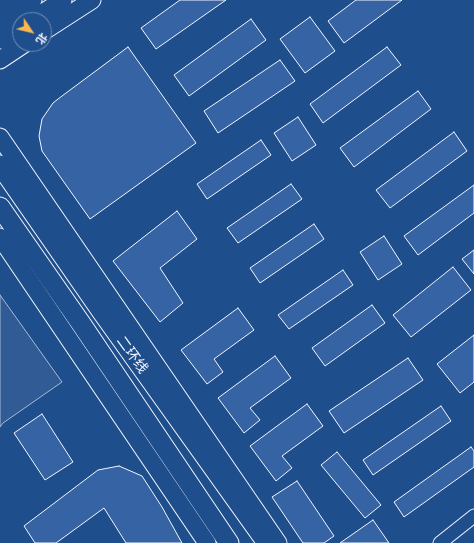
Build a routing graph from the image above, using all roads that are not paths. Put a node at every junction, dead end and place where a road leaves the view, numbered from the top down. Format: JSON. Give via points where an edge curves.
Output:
{"nodes":[{"id":1,"x":10,"y":0,"type":"edge"},
{"id":2,"x":33,"y":0,"type":"edge"},
{"id":3,"x":63,"y":0,"type":"edge"},
{"id":4,"x":92,"y":0,"type":"edge"},
{"id":5,"x":0,"y":7,"type":"edge"},
{"id":6,"x":44,"y":12,"type":"edge"},
{"id":7,"x":0,"y":21,"type":"edge"},
{"id":8,"x":52,"y":26,"type":"edge"},
{"id":9,"x":12,"y":32,"type":"edge"},
{"id":10,"x":0,"y":40,"type":"edge"},
{"id":11,"x":12,"y":52,"type":"edge"},
{"id":12,"x":0,"y":60,"type":"edge"},
{"id":13,"x":0,"y":137,"type":"edge"},
{"id":14,"x":0,"y":164,"type":"edge"},
{"id":15,"x":0,"y":207,"type":"edge"},
{"id":16,"x":0,"y":237,"type":"edge"},
{"id":17,"x":474,"y":516,"type":"edge"},
{"id":18,"x":207,"y":543,"type":"edge"},
{"id":19,"x":229,"y":543,"type":"edge"},
{"id":20,"x":267,"y":543,"type":"edge"},
{"id":21,"x":278,"y":543,"type":"edge"},
{"id":22,"x":440,"y":543,"type":"edge"}],
"edges":[{"from":1,"to":5,"type":"main road"},
{"from":2,"to":7,"type":"main road"},
{"from":3,"to":6,"type":"main road"},
{"from":4,"to":8,"type":"main road"},
{"from":9,"to":10,"type":"main road"},
{"from":11,"to":12,"type":"main road"},
{"from":13,"to":21,"type":"main road"},
{"from":14,"to":20,"type":"highway","name":"二环线"},
{"from":15,"to":19,"type":"highway","name":"二环线"},
{"from":16,"to":18,"type":"main road"},
{"from":17,"to":22,"type":"street"}]}
